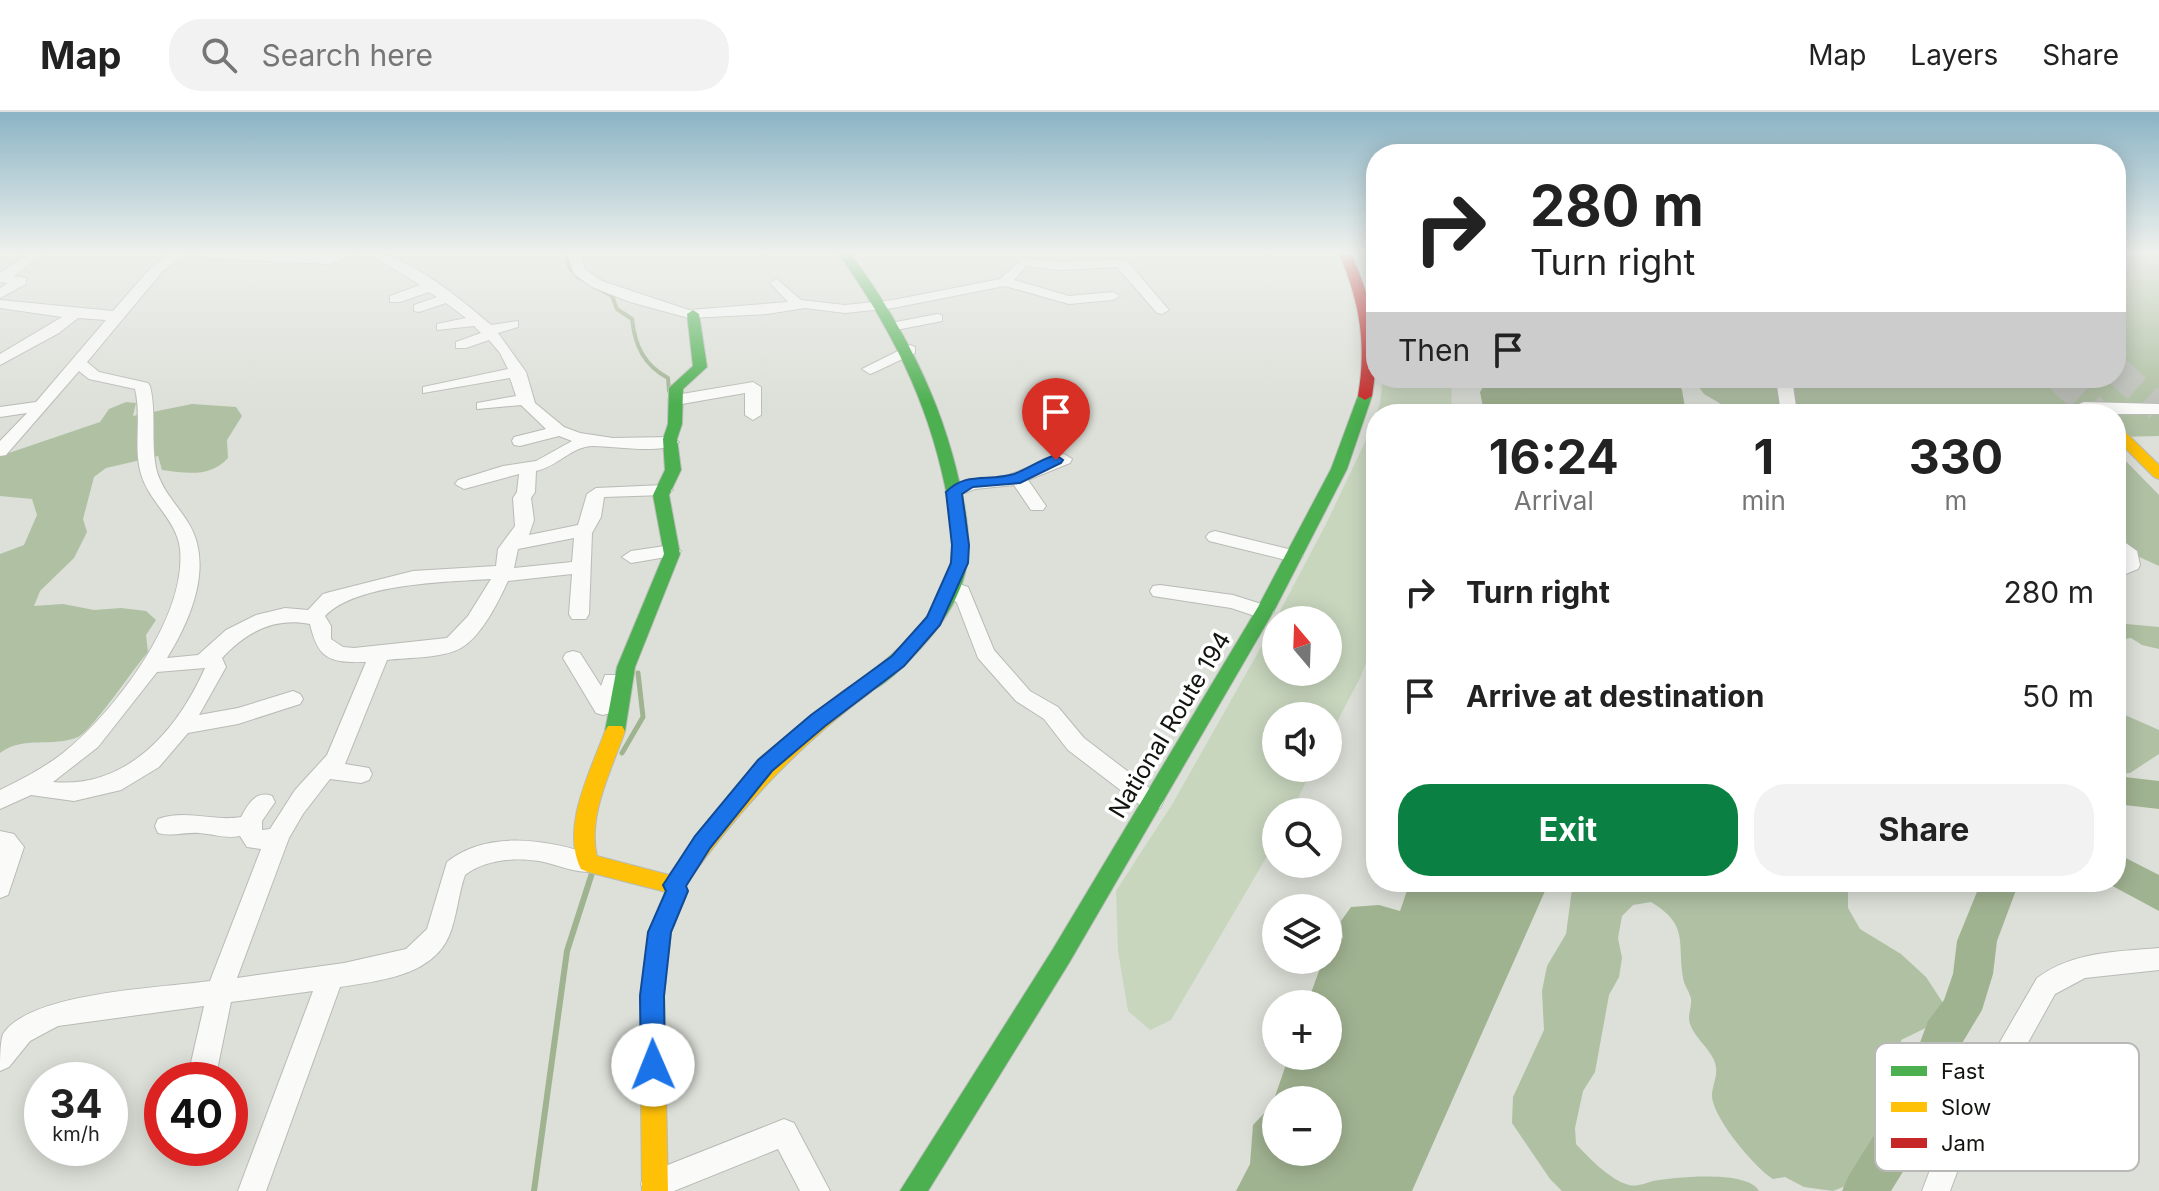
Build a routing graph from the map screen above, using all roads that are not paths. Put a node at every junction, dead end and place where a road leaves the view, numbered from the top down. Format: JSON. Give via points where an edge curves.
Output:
{"nodes":[{"id":1,"x":3,"y":304,"type":"edge"},
{"id":2,"x":127,"y":304,"type":"edge"},
{"id":3,"x":430,"y":304,"type":"edge"},
{"id":4,"x":456,"y":304,"type":"edge"},
{"id":5,"x":656,"y":304,"type":"edge"},
{"id":6,"x":892,"y":304,"type":"edge"},
{"id":7,"x":1157,"y":304,"type":"edge"},
{"id":8,"x":798,"y":305,"type":"joint"},
{"id":9,"x":884,"y":306,"type":"junction"},
{"id":10,"x":419,"y":308,"type":"dead end"},
{"id":11,"x":1162,"y":310,"type":"dead end"},
{"id":12,"x":74,"y":314,"type":"junction"},
{"id":13,"x":693,"y":314,"type":"junction"},
{"id":14,"x":117,"y":316,"type":"junction"},
{"id":15,"x":937,"y":318,"type":"dead end"},
{"id":16,"x":513,"y":324,"type":"dead end"},
{"id":17,"x":896,"y":326,"type":"junction"},
{"id":18,"x":442,"y":327,"type":"dead end"},
{"id":19,"x":485,"y":329,"type":"junction"},
{"id":20,"x":461,"y":345,"type":"dead end"},
{"id":21,"x":910,"y":350,"type":"junction"},
{"id":22,"x":0,"y":360,"type":"edge"},
{"id":23,"x":78,"y":362,"type":"junction"},
{"id":24,"x":870,"y":369,"type":"dead end"},
{"id":25,"x":518,"y":372,"type":"junction"},
{"id":26,"x":1368,"y":388,"type":"edge"},
{"id":27,"x":429,"y":390,"type":"dead end"},
{"id":28,"x":526,"y":399,"type":"junction"},
{"id":29,"x":676,"y":400,"type":"junction"},
{"id":30,"x":42,"y":406,"type":"junction"},
{"id":31,"x":483,"y":406,"type":"dead end"},
{"id":32,"x":2126,"y":408,"type":"edge"},
{"id":33,"x":2159,"y":409,"type":"edge"},
{"id":34,"x":0,"y":412,"type":"edge"},
{"id":35,"x":753,"y":415,"type":"dead end"},
{"id":36,"x":556,"y":432,"type":"junction"},
{"id":37,"x":520,"y":441,"type":"dead end"},
{"id":38,"x":589,"y":441,"type":"junction"},
{"id":39,"x":2126,"y":441,"type":"edge"},
{"id":40,"x":671,"y":442,"type":"junction"},
{"id":41,"x":0,"y":451,"type":"edge"},
{"id":42,"x":1064,"y":459,"type":"dead end"},
{"id":43,"x":528,"y":469,"type":"junction"},
{"id":44,"x":2159,"y":474,"type":"edge"},
{"id":45,"x":1018,"y":478,"type":"junction"},
{"id":46,"x":464,"y":484,"type":"dead end"},
{"id":47,"x":664,"y":490,"type":"junction"},
{"id":48,"x":954,"y":492,"type":"junction"},
{"id":49,"x":1037,"y":506,"type":"dead end"},
{"id":50,"x":584,"y":530,"type":"junction"},
{"id":51,"x":1215,"y":537,"type":"dead end"},
{"id":52,"x":513,"y":544,"type":"junction"},
{"id":53,"x":672,"y":551,"type":"junction"},
{"id":54,"x":2126,"y":551,"type":"edge"},
{"id":55,"x":1294,"y":556,"type":"junction"},
{"id":56,"x":631,"y":557,"type":"dead end"},
{"id":57,"x":582,"y":567,"type":"junction"},
{"id":58,"x":2126,"y":567,"type":"edge"},
{"id":59,"x":502,"y":574,"type":"junction"},
{"id":60,"x":951,"y":587,"type":"junction"},
{"id":61,"x":1160,"y":591,"type":"dead end"},
{"id":62,"x":1267,"y":606,"type":"edge"},
{"id":63,"x":1262,"y":611,"type":"edge"},
{"id":64,"x":579,"y":614,"type":"dead end"},
{"id":65,"x":1262,"y":615,"type":"edge"},
{"id":66,"x":312,"y":617,"type":"junction"},
{"id":67,"x":212,"y":657,"type":"junction"},
{"id":68,"x":378,"y":657,"type":"junction"},
{"id":69,"x":573,"y":658,"type":"dead end"},
{"id":70,"x":149,"y":665,"type":"junction"},
{"id":71,"x":626,"y":667,"type":"junction"},
{"id":72,"x":293,"y":699,"type":"dead end"},
{"id":73,"x":180,"y":726,"type":"junction"},
{"id":74,"x":324,"y":770,"type":"junction"},
{"id":75,"x":361,"y":774,"type":"dead end"},
{"id":76,"x":29,"y":785,"type":"junction"},
{"id":77,"x":0,"y":800,"type":"edge"},
{"id":78,"x":264,"y":802,"type":"dead end"},
{"id":79,"x":1152,"y":802,"type":"junction"},
{"id":80,"x":249,"y":825,"type":"junction"},
{"id":81,"x":166,"y":826,"type":"dead end"},
{"id":82,"x":277,"y":838,"type":"junction"},
{"id":83,"x":0,"y":841,"type":"edge"},
{"id":84,"x":588,"y":863,"type":"junction"},
{"id":85,"x":674,"y":885,"type":"junction"},
{"id":86,"x":0,"y":888,"type":"edge"},
{"id":87,"x":2159,"y":959,"type":"edge"},
{"id":88,"x":331,"y":977,"type":"junction"},
{"id":89,"x":219,"y":993,"type":"junction"},
{"id":90,"x":2014,"y":1043,"type":"edge"},
{"id":91,"x":0,"y":1058,"type":"edge"},
{"id":92,"x":205,"y":1062,"type":"edge"},
{"id":93,"x":1944,"y":1171,"type":"edge"},
{"id":94,"x":655,"y":1188,"type":"edge"},
{"id":95,"x":252,"y":1191,"type":"edge"},
{"id":96,"x":816,"y":1191,"type":"edge"},
{"id":97,"x":913,"y":1191,"type":"edge"},
{"id":98,"x":1936,"y":1191,"type":"edge"}],
"edges":[{"from":1,"to":12,"type":"street"},
{"from":2,"to":14,"type":"street"},
{"from":3,"to":10,"type":"street"},
{"from":4,"to":19,"type":"street"},
{"from":5,"to":13,"type":"street"},
{"from":6,"to":9,"type":"street"},
{"from":7,"to":11,"type":"street"},
{"from":8,"to":9,"type":"street"},
{"from":8,"to":13,"type":"street"},
{"from":9,"to":17,"type":"main road"},
{"from":12,"to":14,"type":"street"},
{"from":12,"to":22,"type":"street"},
{"from":13,"to":29,"type":"main road","via":[[700,367],[676,388]]},
{"from":14,"to":23,"type":"street"},
{"from":15,"to":17,"type":"street"},
{"from":16,"to":19,"type":"street"},
{"from":17,"to":21,"type":"main road"},
{"from":18,"to":19,"type":"street"},
{"from":19,"to":20,"type":"street"},
{"from":19,"to":25,"type":"street"},
{"from":21,"to":24,"type":"street"},
{"from":21,"to":48,"type":"main road","via":[[942,429]]},
{"from":23,"to":30,"type":"street"},
{"from":23,"to":70,"type":"street","via":[[94,376],[142,386],[151,478],[188,545],[178,620]]},
{"from":25,"to":27,"type":"street"},
{"from":25,"to":28,"type":"street"},
{"from":26,"to":55,"type":"main road","name":"National Route 194","via":[[1355,436]]},
{"from":28,"to":31,"type":"street"},
{"from":28,"to":36,"type":"street"},
{"from":29,"to":35,"type":"street","via":[[753,387]]},
{"from":29,"to":40,"type":"main road"},
{"from":30,"to":34,"type":"street"},
{"from":30,"to":41,"type":"street"},
{"from":32,"to":33,"type":"street"},
{"from":36,"to":37,"type":"street"},
{"from":36,"to":38,"type":"street"},
{"from":38,"to":40,"type":"street"},
{"from":38,"to":43,"type":"street"},
{"from":39,"to":44,"type":"main road"},
{"from":40,"to":47,"type":"main road","via":[[673,470]]},
{"from":42,"to":45,"type":"street"},
{"from":43,"to":46,"type":"street","via":[[493,471]]},
{"from":43,"to":52,"type":"street","via":[[522,498],[526,524]]},
{"from":45,"to":48,"type":"street","via":[[970,482]]},
{"from":45,"to":49,"type":"street"},
{"from":47,"to":50,"type":"street","via":[[605,485],[596,494]]},
{"from":47,"to":53,"type":"main road"},
{"from":48,"to":60,"type":"main road","via":[[961,545]]},
{"from":50,"to":52,"type":"street"},
{"from":50,"to":57,"type":"street"},
{"from":51,"to":55,"type":"street"},
{"from":52,"to":59,"type":"street"},
{"from":53,"to":56,"type":"street"},
{"from":53,"to":71,"type":"main road"},
{"from":54,"to":58,"type":"street","via":[[2131,565]]},
{"from":55,"to":62,"type":"main road","name":"National Route 194"},
{"from":57,"to":59,"type":"street"},
{"from":57,"to":64,"type":"street"},
{"from":59,"to":66,"type":"street","via":[[413,577],[330,599]]},
{"from":59,"to":68,"type":"street","via":[[465,636],[444,646]]},
{"from":60,"to":79,"type":"street","via":[[967,603],[985,653],[1023,696],[1051,713],[1076,744]]},
{"from":60,"to":85,"type":"main road","via":[[911,650],[765,766]]},
{"from":61,"to":63,"type":"street"},
{"from":65,"to":79,"type":"main road","name":"National Route 194"},
{"from":66,"to":67,"type":"street","via":[[281,616],[249,626]]},
{"from":66,"to":68,"type":"street","via":[[321,626],[319,637],[328,649]]},
{"from":67,"to":70,"type":"street"},
{"from":67,"to":73,"type":"street","via":[[216,667]]},
{"from":68,"to":74,"type":"street","via":[[336,760]]},
{"from":69,"to":71,"type":"street","via":[[603,707],[613,679]]},
{"from":70,"to":76,"type":"street","via":[[81,751]]},
{"from":71,"to":84,"type":"main road","via":[[620,715],[585,827]]},
{"from":72,"to":73,"type":"street"},
{"from":73,"to":76,"type":"street","via":[[152,762],[120,783],[56,792]]},
{"from":74,"to":75,"type":"street"},
{"from":74,"to":82,"type":"street"},
{"from":76,"to":77,"type":"street"},
{"from":78,"to":80,"type":"street"},
{"from":79,"to":97,"type":"main road","name":"National Route 194"},
{"from":80,"to":81,"type":"street"},
{"from":80,"to":82,"type":"street","via":[[255,840]]},
{"from":82,"to":89,"type":"street"},
{"from":83,"to":86,"type":"street","via":[[12,847]]},
{"from":84,"to":85,"type":"main road"},
{"from":84,"to":88,"type":"street","via":[[539,851],[474,856],[455,869],[438,933],[422,953]]},
{"from":85,"to":94,"type":"main road","via":[[677,891],[660,932],[652,996]]},
{"from":87,"to":90,"type":"street","via":[[2085,965],[2060,974],[2046,986]]},
{"from":88,"to":89,"type":"street"},
{"from":88,"to":95,"type":"street"},
{"from":89,"to":91,"type":"street","via":[[55,1014],[21,1032]]},
{"from":89,"to":92,"type":"street"},
{"from":93,"to":98,"type":"street"},
{"from":94,"to":96,"type":"street","via":[[784,1133]]}]}
